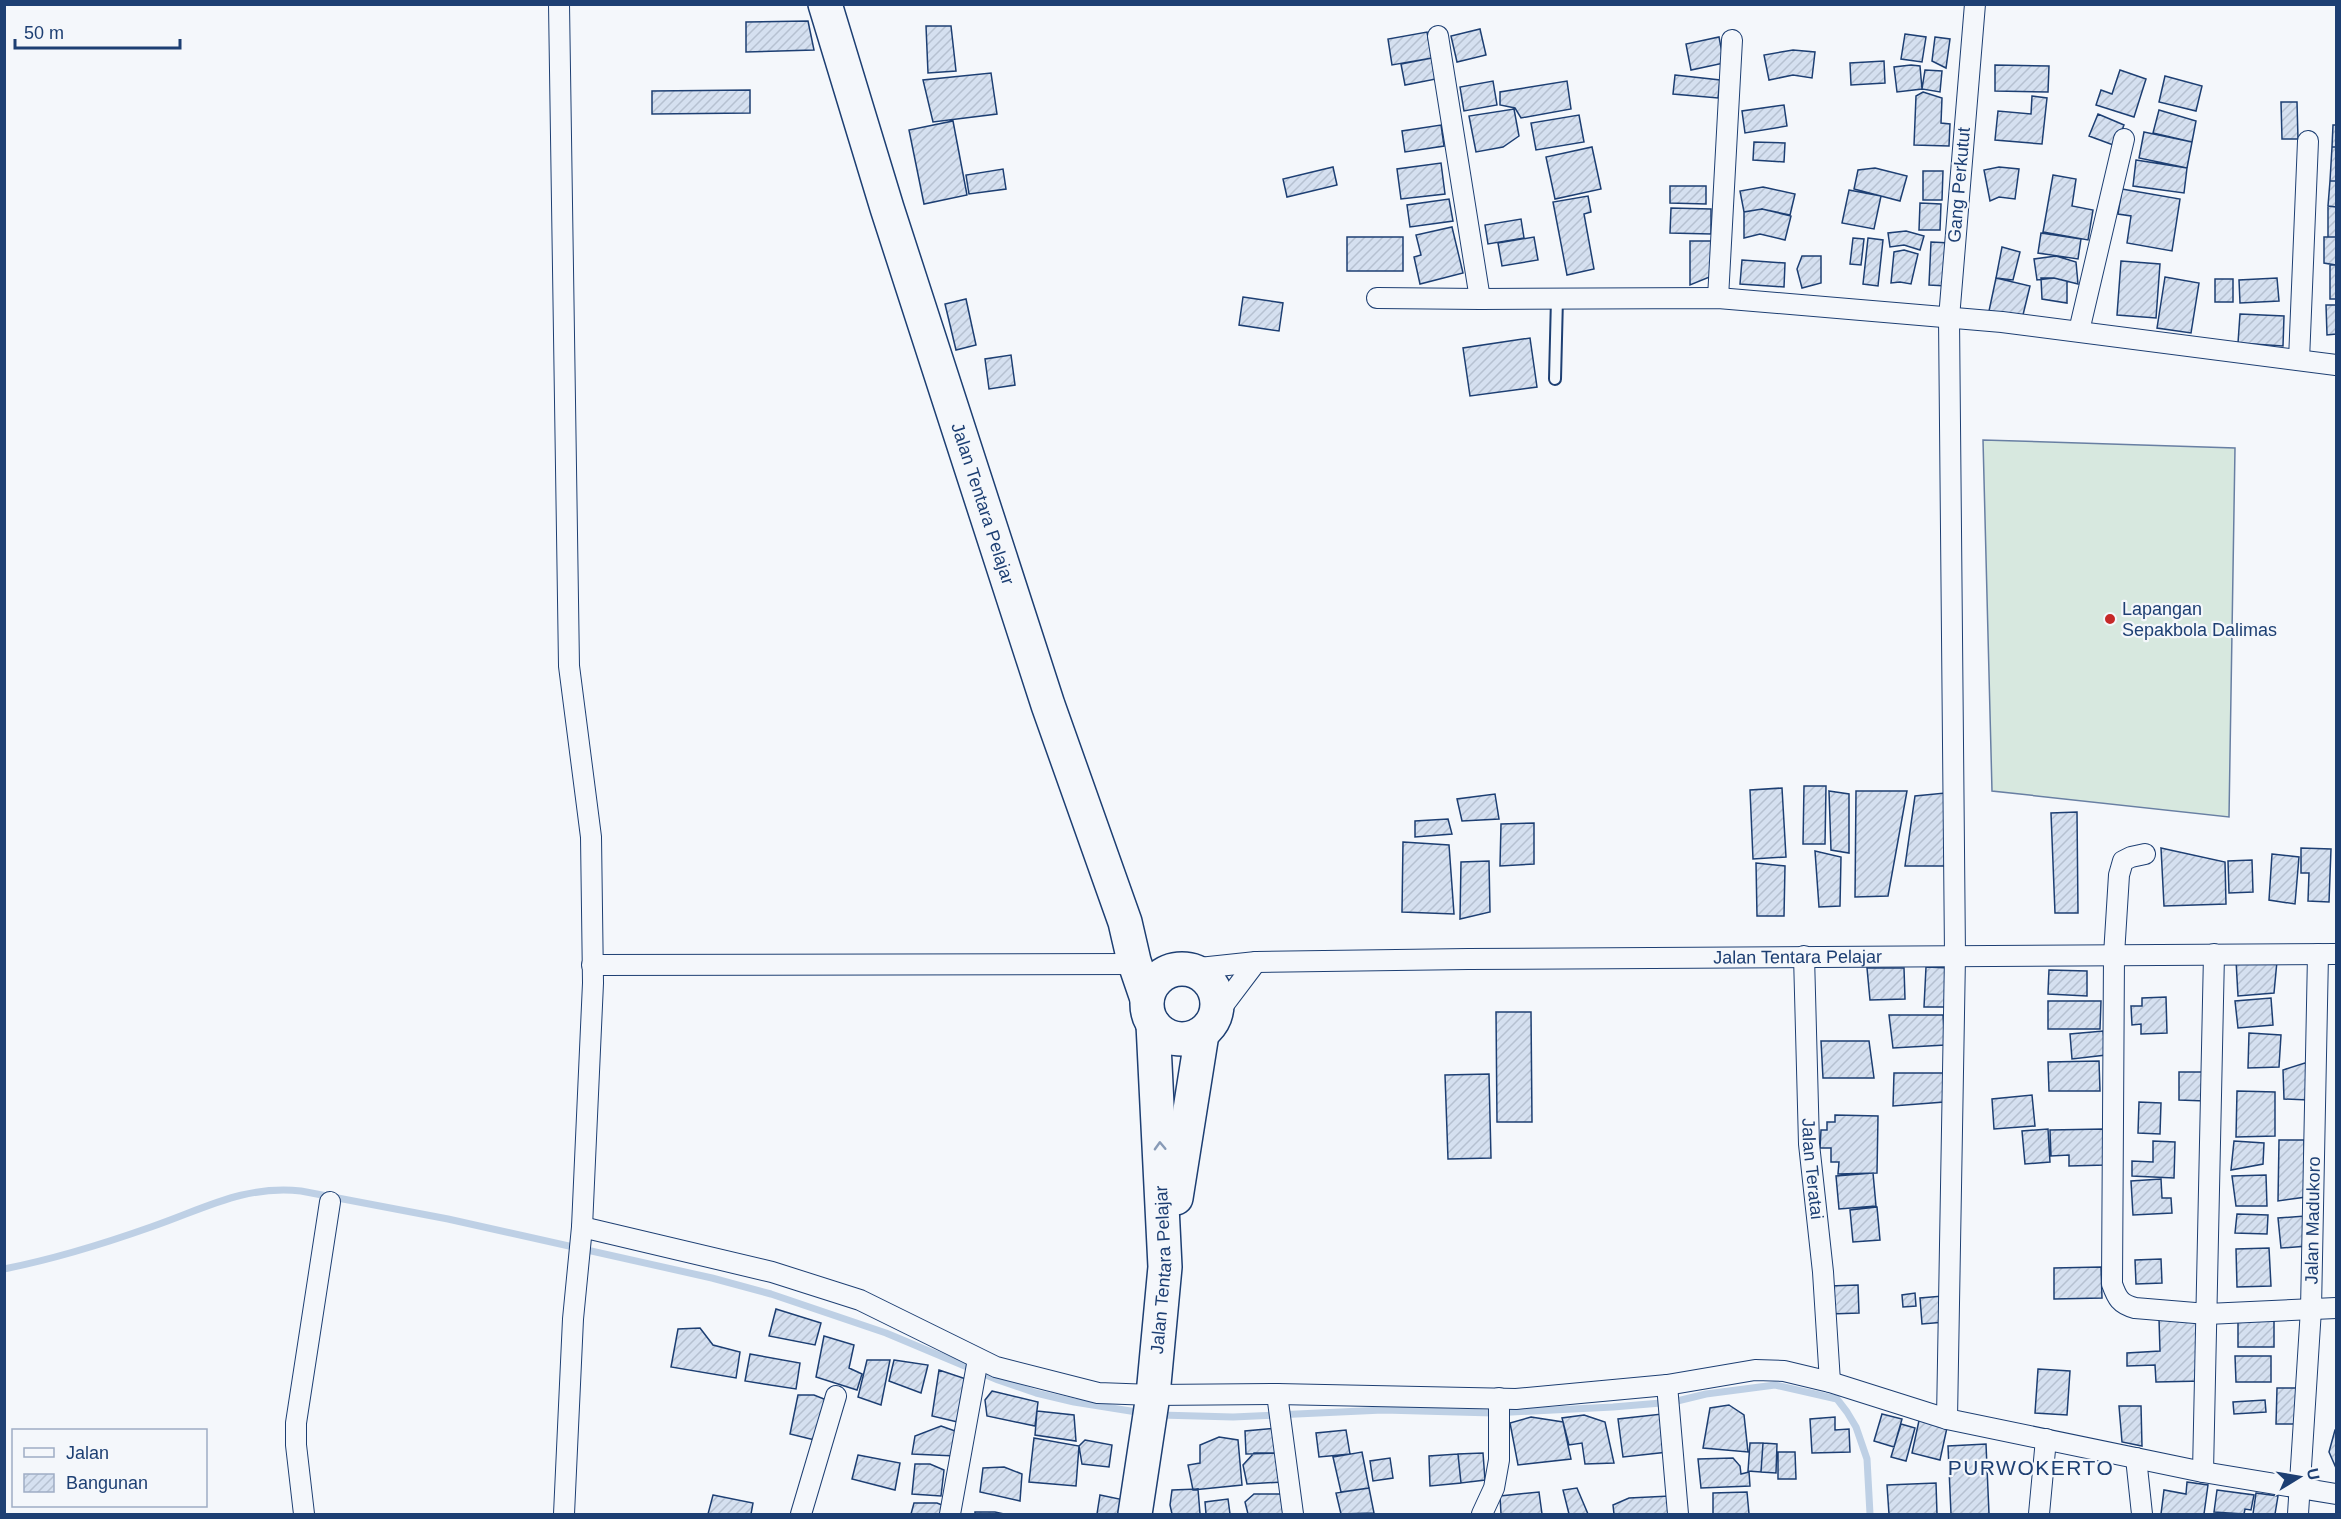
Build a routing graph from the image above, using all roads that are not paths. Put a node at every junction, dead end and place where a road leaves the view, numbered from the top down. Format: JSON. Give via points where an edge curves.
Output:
{"nodes":[{"id":1,"x":559,"y":4,"type":"edge"},
{"id":2,"x":825,"y":4,"type":"edge"},
{"id":3,"x":1975,"y":4,"type":"edge"},
{"id":4,"x":1438,"y":36,"type":"dead end"},
{"id":5,"x":1732,"y":40,"type":"dead end"},
{"id":6,"x":2124,"y":138,"type":"dead end"},
{"id":7,"x":2308,"y":141,"type":"dead end"},
{"id":8,"x":1377,"y":298,"type":"dead end"},
{"id":9,"x":1557,"y":298,"type":"junction"},
{"id":10,"x":1718,"y":298,"type":"junction"},
{"id":11,"x":1480,"y":299,"type":"junction"},
{"id":12,"x":1948,"y":318,"type":"junction"},
{"id":13,"x":2079,"y":331,"type":"junction"},
{"id":14,"x":2299,"y":360,"type":"junction"},
{"id":15,"x":2337,"y":365,"type":"edge"},
{"id":16,"x":1555,"y":379,"type":"dead end"},
{"id":17,"x":2145,"y":854,"type":"dead end"},
{"id":18,"x":1125,"y":922,"type":"junction"},
{"id":19,"x":2214,"y":954,"type":"junction"},
{"id":20,"x":2327,"y":954,"type":"edge"},
{"id":21,"x":2114,"y":955,"type":"junction"},
{"id":22,"x":1804,"y":956,"type":"junction"},
{"id":23,"x":1955,"y":956,"type":"junction"},
{"id":24,"x":1256,"y":962,"type":"junction"},
{"id":25,"x":592,"y":964,"type":"junction"},
{"id":26,"x":1136,"y":964,"type":"junction"},
{"id":27,"x":1183,"y":969,"type":"junction"},
{"id":28,"x":1150,"y":1012,"type":"junction"},
{"id":29,"x":1209,"y":1024,"type":"junction"},
{"id":30,"x":330,"y":1202,"type":"dead end"},
{"id":31,"x":581,"y":1235,"type":"junction"},
{"id":32,"x":1165,"y":1267,"type":"junction"},
{"id":33,"x":2337,"y":1308,"type":"edge"},
{"id":34,"x":2311,"y":1309,"type":"junction"},
{"id":35,"x":2207,"y":1314,"type":"junction"},
{"id":36,"x":977,"y":1363,"type":"junction"},
{"id":37,"x":1830,"y":1382,"type":"junction"},
{"id":38,"x":836,"y":1396,"type":"dead end"},
{"id":39,"x":1668,"y":1397,"type":"junction"},
{"id":40,"x":1278,"y":1401,"type":"junction"},
{"id":41,"x":1152,"y":1406,"type":"junction"},
{"id":42,"x":1499,"y":1408,"type":"junction"},
{"id":43,"x":1947,"y":1419,"type":"junction"},
{"id":44,"x":2046,"y":1439,"type":"junction"},
{"id":45,"x":2136,"y":1458,"type":"junction"},
{"id":46,"x":2203,"y":1472,"type":"junction"},
{"id":47,"x":2300,"y":1488,"type":"junction"},
{"id":48,"x":2337,"y":1494,"type":"edge"},
{"id":49,"x":304,"y":1515,"type":"edge"},
{"id":50,"x":564,"y":1515,"type":"edge"},
{"id":51,"x":801,"y":1515,"type":"edge"},
{"id":52,"x":950,"y":1515,"type":"edge"},
{"id":53,"x":1135,"y":1515,"type":"edge"},
{"id":54,"x":1293,"y":1515,"type":"edge"},
{"id":55,"x":1482,"y":1515,"type":"edge"},
{"id":56,"x":1678,"y":1515,"type":"edge"},
{"id":57,"x":2039,"y":1515,"type":"edge"},
{"id":58,"x":2142,"y":1515,"type":"edge"},
{"id":59,"x":2298,"y":1515,"type":"edge"}],
"edges":[{"from":1,"to":25,"type":"street","via":[[569,666],[591,837]]},
{"from":2,"to":18,"type":"highway","name":"Jalan Tentara Pelajar","via":[[1048,705]]},
{"from":3,"to":12,"type":"street","name":"Gang Perkutut"},
{"from":4,"to":11,"type":"street"},
{"from":5,"to":10,"type":"street"},
{"from":6,"to":13,"type":"street"},
{"from":7,"to":14,"type":"street"},
{"from":8,"to":11,"type":"street"},
{"from":9,"to":10,"type":"street"},
{"from":9,"to":11,"type":"street"},
{"from":9,"to":16,"type":"lane"},
{"from":10,"to":12,"type":"street"},
{"from":12,"to":13,"type":"street"},
{"from":12,"to":23,"type":"street","name":"Gang Perkutut"},
{"from":13,"to":14,"type":"street"},
{"from":14,"to":15,"type":"street"},
{"from":17,"to":21,"type":"street","via":[[2123,861]]},
{"from":18,"to":26,"type":"highway","name":"Jalan Tentara Pelajar"},
{"from":18,"to":27,"type":"highway","via":[[1149,949]]},
{"from":19,"to":20,"type":"street","name":"Jalan Tentara Pelajar"},
{"from":19,"to":21,"type":"street","name":"Jalan Tentara Pelajar"},
{"from":19,"to":35,"type":"street"},
{"from":20,"to":34,"type":"street","name":"Jalan Madukoro"},
{"from":21,"to":23,"type":"street","name":"Jalan Tentara Pelajar"},
{"from":21,"to":35,"type":"street","via":[[2112,1284],[2125,1306]]},
{"from":22,"to":23,"type":"street","name":"Jalan Tentara Pelajar"},
{"from":22,"to":24,"type":"street","name":"Jalan Tentara Pelajar"},
{"from":22,"to":37,"type":"street","name":"Jalan Teratai","via":[[1809,1144]]},
{"from":23,"to":43,"type":"street","name":"Gang Perkutut"},
{"from":24,"to":27,"type":"street","name":"Jalan Tentara Pelajar"},
{"from":24,"to":29,"type":"street"},
{"from":25,"to":26,"type":"street"},
{"from":25,"to":31,"type":"street"},
{"from":26,"to":28,"type":"highway","name":"Jalan Tentara Pelajar"},
{"from":27,"to":28,"type":"highway","via":[[1165,972],[1156,979],[1150,988]]},
{"from":27,"to":29,"type":"highway","via":[[1201,974],[1216,992],[1218,1003]]},
{"from":28,"to":29,"type":"highway","via":[[1161,1032],[1170,1038],[1192,1038]]},
{"from":32,"to":28,"type":"highway","name":"Jalan Tentara Pelajar","one_way":true},
{"from":29,"to":32,"type":"highway"},
{"from":30,"to":49,"type":"street","via":[[296,1423]]},
{"from":31,"to":36,"type":"street","via":[[772,1272],[860,1300]]},
{"from":31,"to":50,"type":"street"},
{"from":32,"to":41,"type":"highway","name":"Jalan Tentara Pelajar"},
{"from":33,"to":34,"type":"street"},
{"from":34,"to":35,"type":"street"},
{"from":34,"to":47,"type":"street","name":"Jalan Madukoro"},
{"from":35,"to":46,"type":"street"},
{"from":36,"to":41,"type":"street"},
{"from":36,"to":52,"type":"street"},
{"from":37,"to":39,"type":"street","via":[[1784,1371],[1755,1370]]},
{"from":37,"to":43,"type":"street"},
{"from":38,"to":51,"type":"street"},
{"from":39,"to":42,"type":"street"},
{"from":39,"to":56,"type":"street"},
{"from":40,"to":41,"type":"street"},
{"from":40,"to":42,"type":"street"},
{"from":40,"to":54,"type":"street"},
{"from":41,"to":53,"type":"highway","name":"Jalan Tentara Pelajar"},
{"from":42,"to":55,"type":"street","via":[[1499,1460],[1494,1488]]},
{"from":43,"to":44,"type":"street"},
{"from":44,"to":45,"type":"street"},
{"from":44,"to":57,"type":"street"},
{"from":45,"to":46,"type":"street"},
{"from":45,"to":58,"type":"street"},
{"from":46,"to":47,"type":"street"},
{"from":47,"to":48,"type":"street"},
{"from":47,"to":59,"type":"street","name":"Jalan Madukoro"}]}
